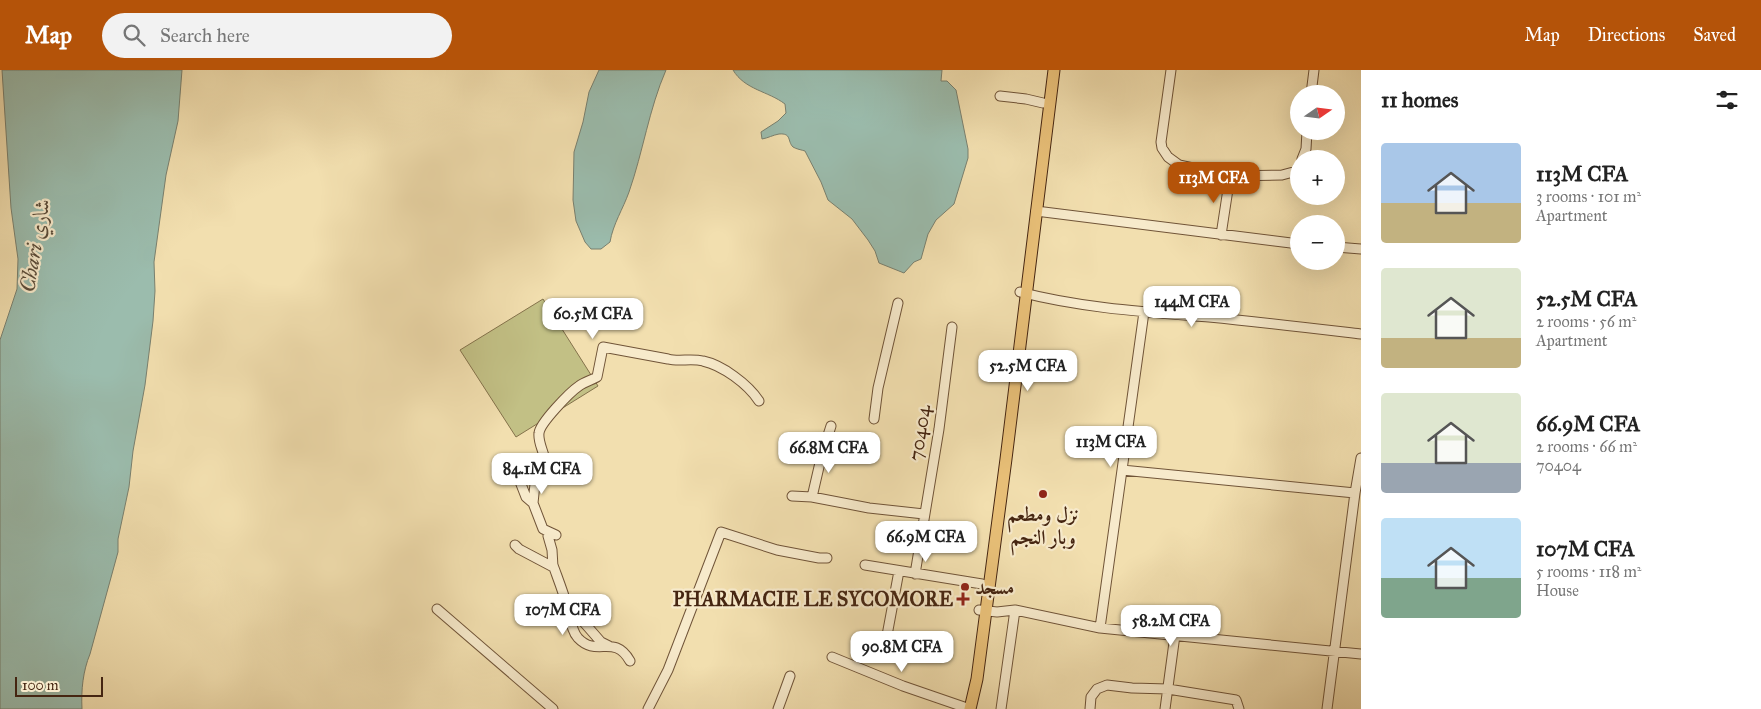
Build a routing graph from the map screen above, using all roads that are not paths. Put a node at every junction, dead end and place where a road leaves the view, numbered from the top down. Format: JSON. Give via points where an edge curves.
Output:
{"nodes":[{"id":1,"x":1047,"y":70,"type":"edge"},
{"id":2,"x":1054,"y":70,"type":"edge"},
{"id":3,"x":1171,"y":70,"type":"edge"},
{"id":4,"x":1314,"y":70,"type":"edge"},
{"id":5,"x":1312,"y":85,"type":"edge"},
{"id":6,"x":1000,"y":96,"type":"dead end"},
{"id":7,"x":1043,"y":103,"type":"junction"},
{"id":8,"x":1290,"y":173,"type":"edge"},
{"id":9,"x":1230,"y":176,"type":"junction"},
{"id":10,"x":1036,"y":210,"type":"junction"},
{"id":11,"x":1221,"y":235,"type":"junction"},
{"id":12,"x":1290,"y":243,"type":"edge"},
{"id":13,"x":1345,"y":248,"type":"edge"},
{"id":14,"x":1361,"y":249,"type":"edge"},
{"id":15,"x":1023,"y":293,"type":"junction"},
{"id":16,"x":898,"y":303,"type":"dead end"},
{"id":17,"x":1144,"y":312,"type":"junction"},
{"id":18,"x":952,"y":327,"type":"dead end"},
{"id":19,"x":1361,"y":334,"type":"edge"},
{"id":20,"x":759,"y":401,"type":"dead end"},
{"id":21,"x":874,"y":419,"type":"dead end"},
{"id":22,"x":831,"y":426,"type":"dead end"},
{"id":23,"x":1361,"y":458,"type":"edge"},
{"id":24,"x":523,"y":463,"type":"dead end"},
{"id":25,"x":1122,"y":470,"type":"junction"},
{"id":26,"x":1355,"y":493,"type":"junction"},
{"id":27,"x":792,"y":496,"type":"dead end"},
{"id":28,"x":812,"y":497,"type":"junction"},
{"id":29,"x":533,"y":503,"type":"junction"},
{"id":30,"x":924,"y":514,"type":"junction"},
{"id":31,"x":515,"y":545,"type":"dead end"},
{"id":32,"x":828,"y":558,"type":"dead end"},
{"id":33,"x":553,"y":565,"type":"junction"},
{"id":34,"x":865,"y":565,"type":"dead end"},
{"id":35,"x":899,"y":571,"type":"junction"},
{"id":36,"x":915,"y":574,"type":"junction"},
{"id":37,"x":982,"y":584,"type":"junction"},
{"id":38,"x":437,"y":609,"type":"dead end"},
{"id":39,"x":568,"y":610,"type":"junction"},
{"id":40,"x":982,"y":610,"type":"junction"},
{"id":41,"x":1015,"y":610,"type":"junction"},
{"id":42,"x":1100,"y":628,"type":"junction"},
{"id":43,"x":1175,"y":635,"type":"junction"},
{"id":44,"x":611,"y":646,"type":"junction"},
{"id":45,"x":885,"y":646,"type":"dead end"},
{"id":46,"x":1334,"y":651,"type":"junction"},
{"id":47,"x":1361,"y":654,"type":"edge"},
{"id":48,"x":832,"y":657,"type":"dead end"},
{"id":49,"x":630,"y":661,"type":"dead end"},
{"id":50,"x":790,"y":676,"type":"dead end"},
{"id":51,"x":1168,"y":689,"type":"junction"},
{"id":52,"x":966,"y":708,"type":"edge"},
{"id":53,"x":554,"y":709,"type":"edge"},
{"id":54,"x":648,"y":709,"type":"edge"},
{"id":55,"x":778,"y":709,"type":"edge"},
{"id":56,"x":1001,"y":709,"type":"edge"},
{"id":57,"x":1090,"y":709,"type":"edge"},
{"id":58,"x":1165,"y":709,"type":"edge"},
{"id":59,"x":1238,"y":709,"type":"edge"},
{"id":60,"x":1327,"y":709,"type":"edge"}],
"edges":[{"from":1,"to":7,"type":"main road"},
{"from":2,"to":10,"type":"main road"},
{"from":3,"to":9,"type":"street","via":[[1162,148],[1179,165]]},
{"from":4,"to":5,"type":"street"},
{"from":6,"to":7,"type":"street"},
{"from":7,"to":15,"type":"main road"},
{"from":8,"to":9,"type":"street"},
{"from":9,"to":11,"type":"street"},
{"from":10,"to":11,"type":"street"},
{"from":10,"to":15,"type":"main road"},
{"from":11,"to":12,"type":"street"},
{"from":13,"to":14,"type":"street"},
{"from":15,"to":17,"type":"street"},
{"from":15,"to":37,"type":"main road"},
{"from":15,"to":40,"type":"main road"},
{"from":16,"to":21,"type":"street"},
{"from":17,"to":19,"type":"street"},
{"from":17,"to":25,"type":"street"},
{"from":18,"to":30,"type":"street","name":"70404"},
{"from":20,"to":29,"type":"street","via":[[730,373],[710,363],[670,360],[603,347],[597,377],[580,385],[554,409],[539,430],[545,472],[535,484]]},
{"from":22,"to":28,"type":"street"},
{"from":23,"to":26,"type":"street"},
{"from":24,"to":29,"type":"street","via":[[519,479],[526,496]]},
{"from":25,"to":26,"type":"street"},
{"from":25,"to":42,"type":"street"},
{"from":26,"to":46,"type":"street"},
{"from":27,"to":28,"type":"street"},
{"from":28,"to":30,"type":"street"},
{"from":29,"to":33,"type":"street","via":[[543,529],[552,535]]},
{"from":30,"to":36,"type":"street","name":"70404"},
{"from":31,"to":33,"type":"street"},
{"from":32,"to":54,"type":"street","via":[[777,550],[722,532],[668,670]]},
{"from":33,"to":39,"type":"street"},
{"from":34,"to":35,"type":"street"},
{"from":35,"to":36,"type":"street"},
{"from":35,"to":45,"type":"street"},
{"from":36,"to":37,"type":"street"},
{"from":37,"to":40,"type":"main road"},
{"from":38,"to":53,"type":"street"},
{"from":39,"to":44,"type":"street","via":[[580,618],[601,642]]},
{"from":39,"to":44,"type":"street","via":[[578,638],[588,646]]},
{"from":40,"to":41,"type":"street"},
{"from":40,"to":52,"type":"main road"},
{"from":41,"to":42,"type":"street"},
{"from":41,"to":56,"type":"street"},
{"from":42,"to":43,"type":"street"},
{"from":43,"to":46,"type":"street"},
{"from":43,"to":51,"type":"street"},
{"from":44,"to":49,"type":"street","via":[[623,651]]},
{"from":46,"to":47,"type":"street"},
{"from":46,"to":60,"type":"street"},
{"from":48,"to":52,"type":"street"},
{"from":50,"to":55,"type":"street"},
{"from":51,"to":57,"type":"street","via":[[1107,686],[1097,689],[1091,697]]},
{"from":51,"to":58,"type":"street"},
{"from":51,"to":59,"type":"street","via":[[1236,700]]}]}
